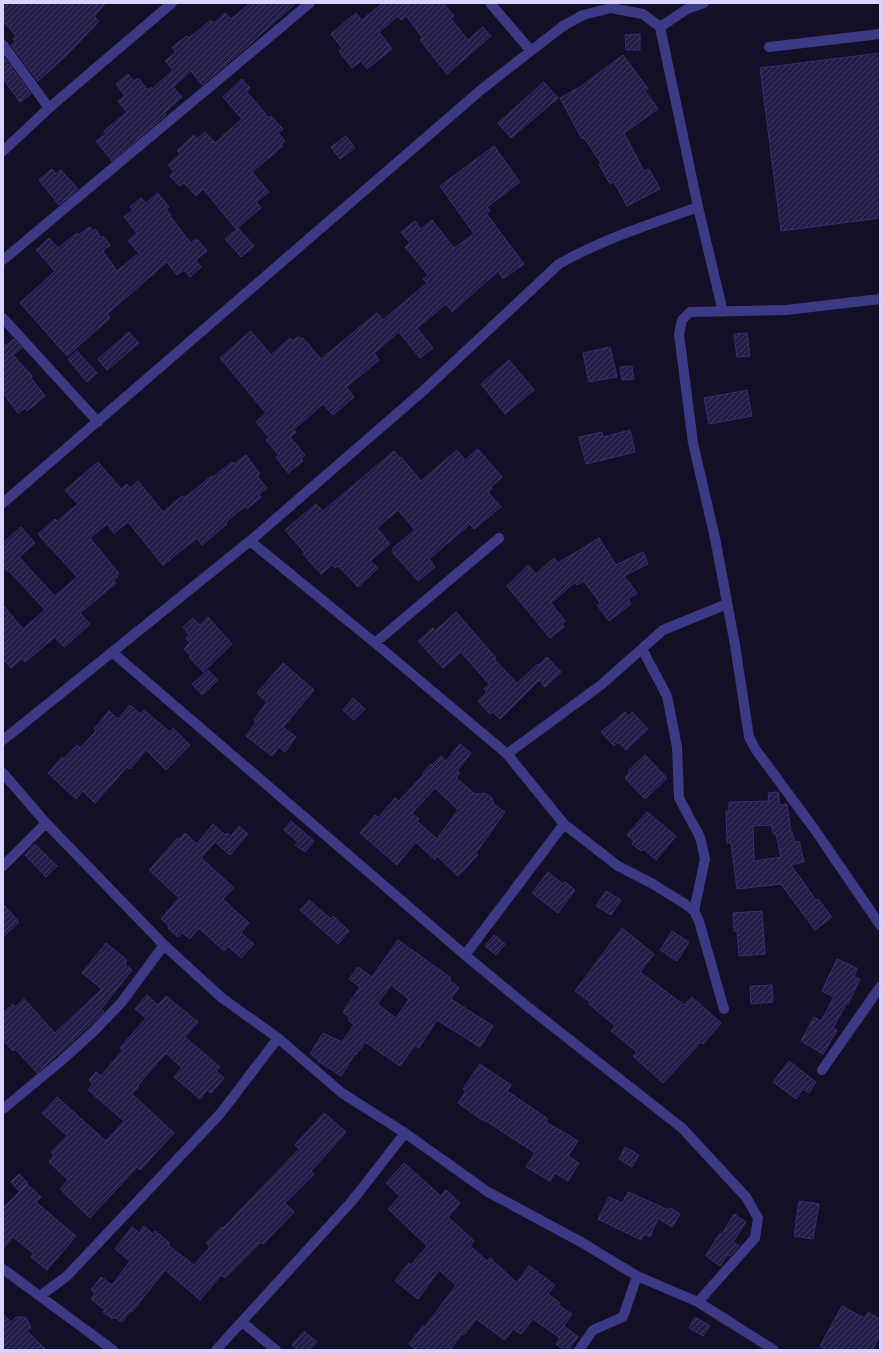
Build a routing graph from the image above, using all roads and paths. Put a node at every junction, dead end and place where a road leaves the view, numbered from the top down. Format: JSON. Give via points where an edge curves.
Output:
{"nodes":[{"id":1,"x":172,"y":3,"type":"edge"},
{"id":2,"x":310,"y":3,"type":"edge"},
{"id":3,"x":490,"y":3,"type":"edge"},
{"id":4,"x":704,"y":3,"type":"edge"},
{"id":5,"x":609,"y":6,"type":"edge"},
{"id":6,"x":660,"y":27,"type":"junction"},
{"id":7,"x":880,"y":34,"type":"edge"},
{"id":8,"x":3,"y":45,"type":"edge"},
{"id":9,"x":769,"y":47,"type":"dead end"},
{"id":10,"x":531,"y":52,"type":"junction"},
{"id":11,"x":49,"y":108,"type":"junction"},
{"id":12,"x":3,"y":151,"type":"edge"},
{"id":13,"x":698,"y":207,"type":"junction"},
{"id":14,"x":3,"y":260,"type":"edge"},
{"id":15,"x":880,"y":299,"type":"edge"},
{"id":16,"x":723,"y":312,"type":"junction"},
{"id":17,"x":3,"y":318,"type":"edge"},
{"id":18,"x":98,"y":422,"type":"junction"},
{"id":19,"x":3,"y":503,"type":"edge"},
{"id":20,"x":498,"y":538,"type":"dead end"},
{"id":21,"x":250,"y":541,"type":"junction"},
{"id":22,"x":727,"y":604,"type":"junction"},
{"id":23,"x":375,"y":643,"type":"junction"},
{"id":24,"x":642,"y":649,"type":"junction"},
{"id":25,"x":112,"y":652,"type":"junction"},
{"id":26,"x":3,"y":740,"type":"edge"},
{"id":27,"x":507,"y":754,"type":"junction"},
{"id":28,"x":3,"y":773,"type":"edge"},
{"id":29,"x":46,"y":823,"type":"junction"},
{"id":30,"x":564,"y":824,"type":"junction"},
{"id":31,"x":3,"y":866,"type":"edge"},
{"id":32,"x":694,"y":911,"type":"junction"},
{"id":33,"x":880,"y":925,"type":"edge"},
{"id":34,"x":164,"y":945,"type":"junction"},
{"id":35,"x":465,"y":955,"type":"junction"},
{"id":36,"x":880,"y":987,"type":"edge"},
{"id":37,"x":724,"y":1009,"type":"dead end"},
{"id":38,"x":278,"y":1038,"type":"junction"},
{"id":39,"x":822,"y":1070,"type":"dead end"},
{"id":40,"x":3,"y":1109,"type":"edge"},
{"id":41,"x":404,"y":1133,"type":"junction"},
{"id":42,"x":3,"y":1268,"type":"edge"},
{"id":43,"x":637,"y":1276,"type":"junction"},
{"id":44,"x":40,"y":1296,"type":"junction"},
{"id":45,"x":698,"y":1302,"type":"junction"},
{"id":46,"x":242,"y":1322,"type":"junction"},
{"id":47,"x":113,"y":1350,"type":"edge"},
{"id":48,"x":216,"y":1350,"type":"edge"},
{"id":49,"x":276,"y":1350,"type":"edge"},
{"id":50,"x":579,"y":1350,"type":"edge"},
{"id":51,"x":774,"y":1350,"type":"edge"}],
"edges":[{"from":1,"to":11,"type":"street"},
{"from":2,"to":14,"type":"street"},
{"from":3,"to":10,"type":"street"},
{"from":4,"to":6,"type":"street","via":[[687,9]]},
{"from":5,"to":6,"type":"street","via":[[643,14]]},
{"from":5,"to":10,"type":"street","via":[[576,19]]},
{"from":6,"to":13,"type":"street"},
{"from":7,"to":9,"type":"street"},
{"from":8,"to":11,"type":"street"},
{"from":10,"to":18,"type":"street","via":[[482,89]]},
{"from":11,"to":12,"type":"street"},
{"from":13,"to":16,"type":"street"},
{"from":13,"to":21,"type":"street","via":[[581,251],[559,264],[423,391]]},
{"from":15,"to":16,"type":"street","via":[[786,310]]},
{"from":16,"to":22,"type":"street","via":[[690,312],[682,320],[679,334],[693,443]]},
{"from":17,"to":18,"type":"street"},
{"from":18,"to":19,"type":"street"},
{"from":20,"to":23,"type":"street"},
{"from":21,"to":23,"type":"street"},
{"from":21,"to":25,"type":"street"},
{"from":22,"to":24,"type":"street","via":[[663,630]]},
{"from":22,"to":33,"type":"street","via":[[749,737]]},
{"from":23,"to":27,"type":"street"},
{"from":24,"to":27,"type":"street","via":[[601,685]]},
{"from":24,"to":32,"type":"street","via":[[667,696],[677,747],[679,798],[700,837],[705,859]]},
{"from":25,"to":26,"type":"street"},
{"from":25,"to":35,"type":"street"},
{"from":27,"to":30,"type":"street"},
{"from":28,"to":29,"type":"street"},
{"from":29,"to":31,"type":"street"},
{"from":29,"to":34,"type":"street"},
{"from":30,"to":32,"type":"street","via":[[618,866]]},
{"from":30,"to":35,"type":"street"},
{"from":32,"to":37,"type":"street"},
{"from":34,"to":38,"type":"street","via":[[222,998]]},
{"from":34,"to":40,"type":"street","via":[[121,1003],[94,1031],[61,1062]]},
{"from":35,"to":45,"type":"street","via":[[682,1128],[746,1197],[758,1218],[755,1238]]},
{"from":36,"to":39,"type":"street"},
{"from":38,"to":41,"type":"street","via":[[342,1093]]},
{"from":38,"to":44,"type":"street","via":[[220,1114],[66,1276]]},
{"from":41,"to":43,"type":"street","via":[[488,1192],[581,1242]]},
{"from":41,"to":46,"type":"street","via":[[352,1201]]},
{"from":42,"to":44,"type":"street"},
{"from":43,"to":45,"type":"street"},
{"from":43,"to":50,"type":"street","via":[[623,1317],[593,1330]]},
{"from":44,"to":47,"type":"street"},
{"from":45,"to":51,"type":"street"},
{"from":46,"to":48,"type":"street"},
{"from":46,"to":49,"type":"street"}]}
